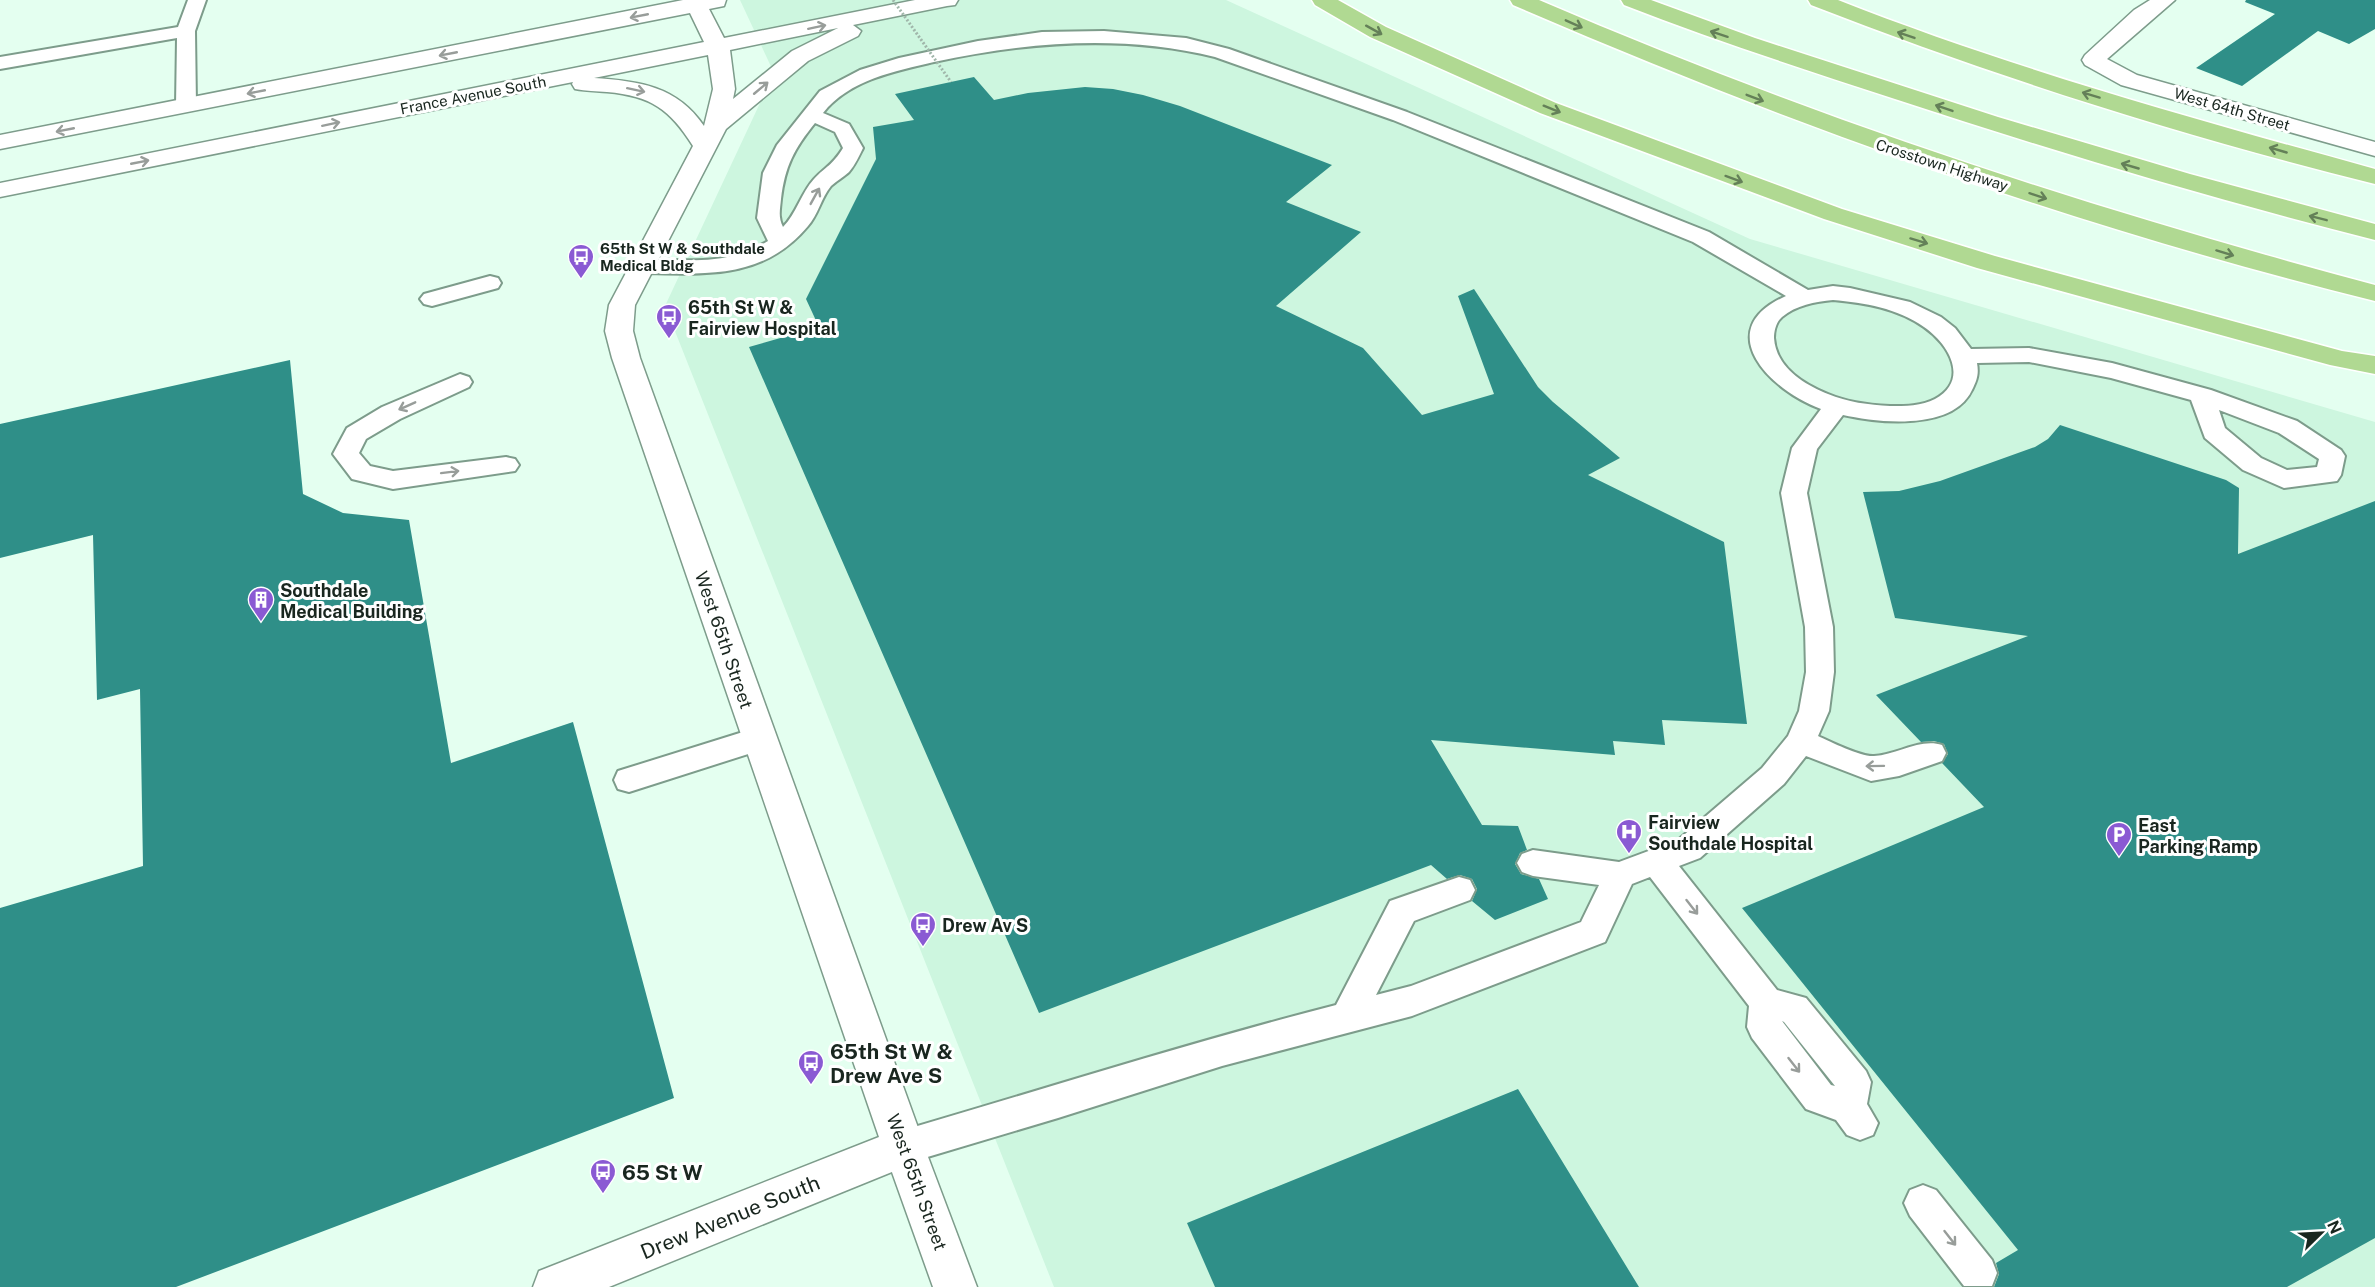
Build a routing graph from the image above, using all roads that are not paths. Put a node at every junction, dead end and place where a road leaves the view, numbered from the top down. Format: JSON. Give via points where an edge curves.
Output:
{"nodes":[{"id":1,"x":197,"y":0,"type":"edge"},
{"id":2,"x":719,"y":0,"type":"edge"},
{"id":3,"x":947,"y":0,"type":"edge"},
{"id":4,"x":1323,"y":0,"type":"edge"},
{"id":5,"x":1521,"y":0,"type":"edge"},
{"id":6,"x":1632,"y":0,"type":"edge"},
{"id":7,"x":1819,"y":0,"type":"edge"},
{"id":8,"x":2164,"y":0,"type":"edge"},
{"id":9,"x":695,"y":2,"type":"edge"},
{"id":10,"x":899,"y":4,"type":"edge"},
{"id":11,"x":186,"y":31,"type":"junction"},
{"id":12,"x":718,"y":47,"type":"junction"},
{"id":13,"x":0,"y":63,"type":"edge"},
{"id":14,"x":536,"y":83,"type":"junction"},
{"id":15,"x":186,"y":106,"type":"junction"},
{"id":16,"x":810,"y":115,"type":"junction"},
{"id":17,"x":711,"y":136,"type":"junction"},
{"id":18,"x":0,"y":142,"type":"edge"},
{"id":19,"x":2375,"y":149,"type":"edge"},
{"id":20,"x":2375,"y":177,"type":"edge"},
{"id":21,"x":0,"y":190,"type":"edge"},
{"id":22,"x":2375,"y":232,"type":"edge"},
{"id":23,"x":780,"y":243,"type":"junction"},
{"id":24,"x":642,"y":266,"type":"junction"},
{"id":25,"x":490,"y":283,"type":"dead end"},
{"id":26,"x":2375,"y":293,"type":"edge"},
{"id":27,"x":1803,"y":297,"type":"junction"},
{"id":28,"x":432,"y":299,"type":"dead end"},
{"id":29,"x":1964,"y":356,"type":"junction"},
{"id":30,"x":2375,"y":365,"type":"edge"},
{"id":31,"x":460,"y":382,"type":"dead end"},
{"id":32,"x":2202,"y":395,"type":"junction"},
{"id":33,"x":1836,"y":407,"type":"junction"},
{"id":34,"x":506,"y":465,"type":"dead end"},
{"id":35,"x":759,"y":739,"type":"junction"},
{"id":36,"x":1800,"y":742,"type":"junction"},
{"id":37,"x":1931,"y":753,"type":"dead end"},
{"id":38,"x":629,"y":780,"type":"dead end"},
{"id":39,"x":1656,"y":861,"type":"junction"},
{"id":40,"x":1533,"y":863,"type":"dead end"},
{"id":41,"x":1620,"y":874,"type":"junction"},
{"id":42,"x":1459,"y":890,"type":"dead end"},
{"id":43,"x":1347,"y":1018,"type":"junction"},
{"id":44,"x":1855,"y":1116,"type":"dead end"},
{"id":45,"x":904,"y":1147,"type":"junction"},
{"id":46,"x":1923,"y":1203,"type":"dead end"},
{"id":47,"x":1978,"y":1273,"type":"dead end"},
{"id":48,"x":555,"y":1287,"type":"edge"},
{"id":49,"x":955,"y":1287,"type":"edge"}],
"edges":[{"from":1,"to":11,"type":"lane"},
{"from":2,"to":9,"type":"main road"},
{"from":3,"to":10,"type":"main road","name":"France Avenue South"},
{"from":4,"to":30,"type":"highway","one_way":true,"via":[[1378,32],[1548,108],[1833,214],[1986,262]]},
{"from":5,"to":26,"type":"highway","name":"Crosstown Highway","one_way":true,"via":[[1700,77],[1918,158],[2190,243]]},
{"from":22,"to":6,"type":"highway","one_way":true,"via":[[2047,142],[1701,28]]},
{"from":20,"to":7,"type":"highway","one_way":true,"via":[[2026,76]]},
{"from":8,"to":19,"type":"main road","name":"West 64th Street","via":[[2093,60],[2129,80]]},
{"from":9,"to":12,"type":"main road","name":"West 65th Street"},
{"from":9,"to":15,"type":"main road","one_way":true},
{"from":12,"to":10,"type":"main road","name":"France Avenue South","one_way":true},
{"from":17,"to":10,"type":"main road","one_way":true,"via":[[800,56]]},
{"from":11,"to":13,"type":"lane"},
{"from":11,"to":15,"type":"lane"},
{"from":12,"to":14,"type":"main road","name":"France Avenue South"},
{"from":12,"to":17,"type":"main road","name":"West 65th Street","via":[[724,89]]},
{"from":14,"to":17,"type":"main road","one_way":true,"via":[[604,85],[644,91],[674,106],[692,125]]},
{"from":21,"to":14,"type":"main road","name":"France Avenue South","one_way":true},
{"from":15,"to":18,"type":"main road","one_way":true},
{"from":16,"to":23,"type":"lane","via":[[787,146],[774,173],[768,218]]},
{"from":23,"to":16,"type":"lane","one_way":true,"via":[[801,221],[822,183],[842,167],[853,148],[847,132],[836,122]]},
{"from":16,"to":27,"type":"lane","via":[[827,95],[867,74],[978,47],[1042,38],[1104,37],[1186,44],[1400,116],[1628,207],[1701,237]]},
{"from":17,"to":24,"type":"main road","name":"West 65th Street"},
{"from":23,"to":24,"type":"lane","via":[[766,254],[730,267]]},
{"from":24,"to":35,"type":"main road","name":"West 65th Street","via":[[622,305],[620,331],[626,358]]},
{"from":25,"to":28,"type":"lane"},
{"from":27,"to":29,"type":"lane","via":[[1833,293],[1899,305],[1928,318],[1950,336]]},
{"from":27,"to":33,"type":"lane","via":[[1781,306],[1766,320],[1761,338],[1766,357],[1781,376],[1805,393]]},
{"from":29,"to":32,"type":"lane","via":[[2029,355],[2112,371]]},
{"from":29,"to":33,"type":"lane","via":[[1966,377],[1956,395],[1936,408],[1906,415]]},
{"from":31,"to":34,"type":"lane","one_way":true,"via":[[391,413],[356,434],[346,454],[361,473],[393,480]]},
{"from":32,"to":32,"type":"lane","via":[[2288,427],[2332,456],[2328,475],[2283,479],[2252,464],[2214,432]]},
{"from":33,"to":36,"type":"lane","via":[[1805,448],[1794,493],[1819,627],[1820,672],[1814,711]]},
{"from":35,"to":38,"type":"lane"},
{"from":35,"to":45,"type":"main road","name":"West 65th Street"},
{"from":37,"to":36,"type":"lane","one_way":true,"via":[[1871,769]]},
{"from":36,"to":39,"type":"lane","via":[[1773,776],[1689,849]]},
{"from":39,"to":41,"type":"lane"},
{"from":39,"to":44,"type":"lane","one_way":true,"via":[[1767,1003],[1794,1009],[1852,1082]]},
{"from":40,"to":41,"type":"lane"},
{"from":41,"to":43,"type":"lane","via":[[1593,932],[1412,1001]]},
{"from":42,"to":43,"type":"lane","via":[[1402,911]]},
{"from":43,"to":45,"type":"lane","via":[[1222,1050]]},
{"from":45,"to":48,"type":"main road","name":"Drew Avenue South"},
{"from":45,"to":49,"type":"main road","name":"West 65th Street"},
{"from":46,"to":47,"type":"lane","one_way":true}]}
